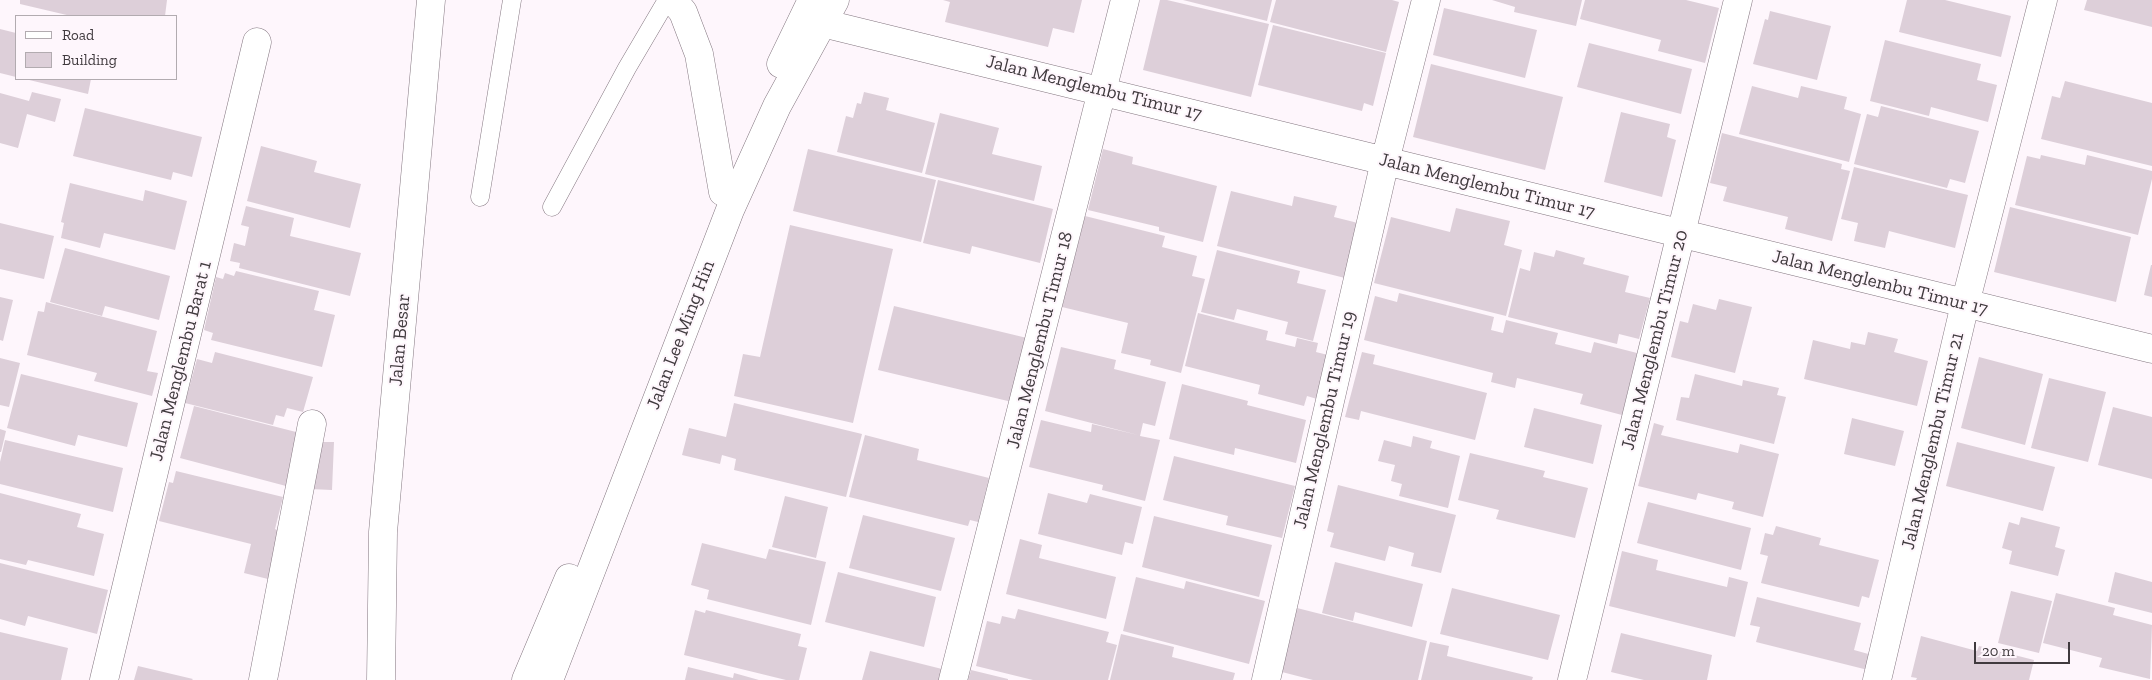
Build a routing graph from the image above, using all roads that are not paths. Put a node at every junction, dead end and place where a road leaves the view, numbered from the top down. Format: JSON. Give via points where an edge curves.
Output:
{"nodes":[{"id":1,"x":431,"y":0,"type":"edge"},
{"id":2,"x":512,"y":0,"type":"edge"},
{"id":3,"x":667,"y":0,"type":"edge"},
{"id":4,"x":673,"y":0,"type":"edge"},
{"id":5,"x":835,"y":0,"type":"edge"},
{"id":6,"x":1125,"y":0,"type":"edge"},
{"id":7,"x":1426,"y":0,"type":"edge"},
{"id":8,"x":1738,"y":0,"type":"edge"},
{"id":9,"x":2043,"y":0,"type":"edge"},
{"id":10,"x":817,"y":12,"type":"edge"},
{"id":11,"x":258,"y":42,"type":"dead end"},
{"id":12,"x":1104,"y":90,"type":"junction"},
{"id":13,"x":1385,"y":161,"type":"junction"},
{"id":14,"x":723,"y":192,"type":"junction"},
{"id":15,"x":480,"y":197,"type":"dead end"},
{"id":16,"x":552,"y":207,"type":"dead end"},
{"id":17,"x":1681,"y":233,"type":"junction"},
{"id":18,"x":1965,"y":304,"type":"junction"},
{"id":19,"x":2152,"y":349,"type":"edge"},
{"id":20,"x":312,"y":424,"type":"dead end"},
{"id":21,"x":104,"y":680,"type":"edge"},
{"id":22,"x":263,"y":680,"type":"edge"},
{"id":23,"x":381,"y":680,"type":"edge"},
{"id":24,"x":526,"y":680,"type":"edge"},
{"id":25,"x":549,"y":680,"type":"edge"},
{"id":26,"x":953,"y":680,"type":"edge"},
{"id":27,"x":1266,"y":680,"type":"edge"},
{"id":28,"x":1572,"y":680,"type":"edge"},
{"id":29,"x":1877,"y":680,"type":"edge"}],
"edges":[{"from":1,"to":23,"type":"street","name":"Jalan Besar","via":[[383,532]]},
{"from":2,"to":15,"type":"lane"},
{"from":3,"to":16,"type":"lane"},
{"from":4,"to":14,"type":"street","via":[[683,12],[699,54]]},
{"from":5,"to":10,"type":"street","name":"Jalan Lee Ming Hin"},
{"from":6,"to":12,"type":"street","name":"Jalan Menglembu Timur 18"},
{"from":7,"to":13,"type":"street","name":"Jalan Menglembu Timur 19"},
{"from":8,"to":17,"type":"street","name":"Jalan Menglembu Timur 20"},
{"from":9,"to":18,"type":"street","name":"Jalan Menglembu Timur 21"},
{"from":10,"to":12,"type":"street","name":"Jalan Menglembu Timur 17"},
{"from":10,"to":14,"type":"street","name":"Jalan Lee Ming Hin"},
{"from":10,"to":25,"type":"street","name":"Jalan Lee Ming Hin","via":[[730,210]]},
{"from":11,"to":21,"type":"street","name":"Jalan Menglembu Barat 1"},
{"from":12,"to":13,"type":"street","name":"Jalan Menglembu Timur 17"},
{"from":12,"to":26,"type":"street","name":"Jalan Menglembu Timur 18"},
{"from":13,"to":17,"type":"street","name":"Jalan Menglembu Timur 17"},
{"from":13,"to":27,"type":"street","name":"Jalan Menglembu Timur 19"},
{"from":14,"to":24,"type":"street","name":"Jalan Lee Ming Hin"},
{"from":17,"to":18,"type":"street","name":"Jalan Menglembu Timur 17"},
{"from":17,"to":28,"type":"street","name":"Jalan Menglembu Timur 20"},
{"from":18,"to":19,"type":"street","name":"Jalan Menglembu Timur 17"},
{"from":18,"to":29,"type":"street","name":"Jalan Menglembu Timur 21"},
{"from":20,"to":22,"type":"street"}]}
